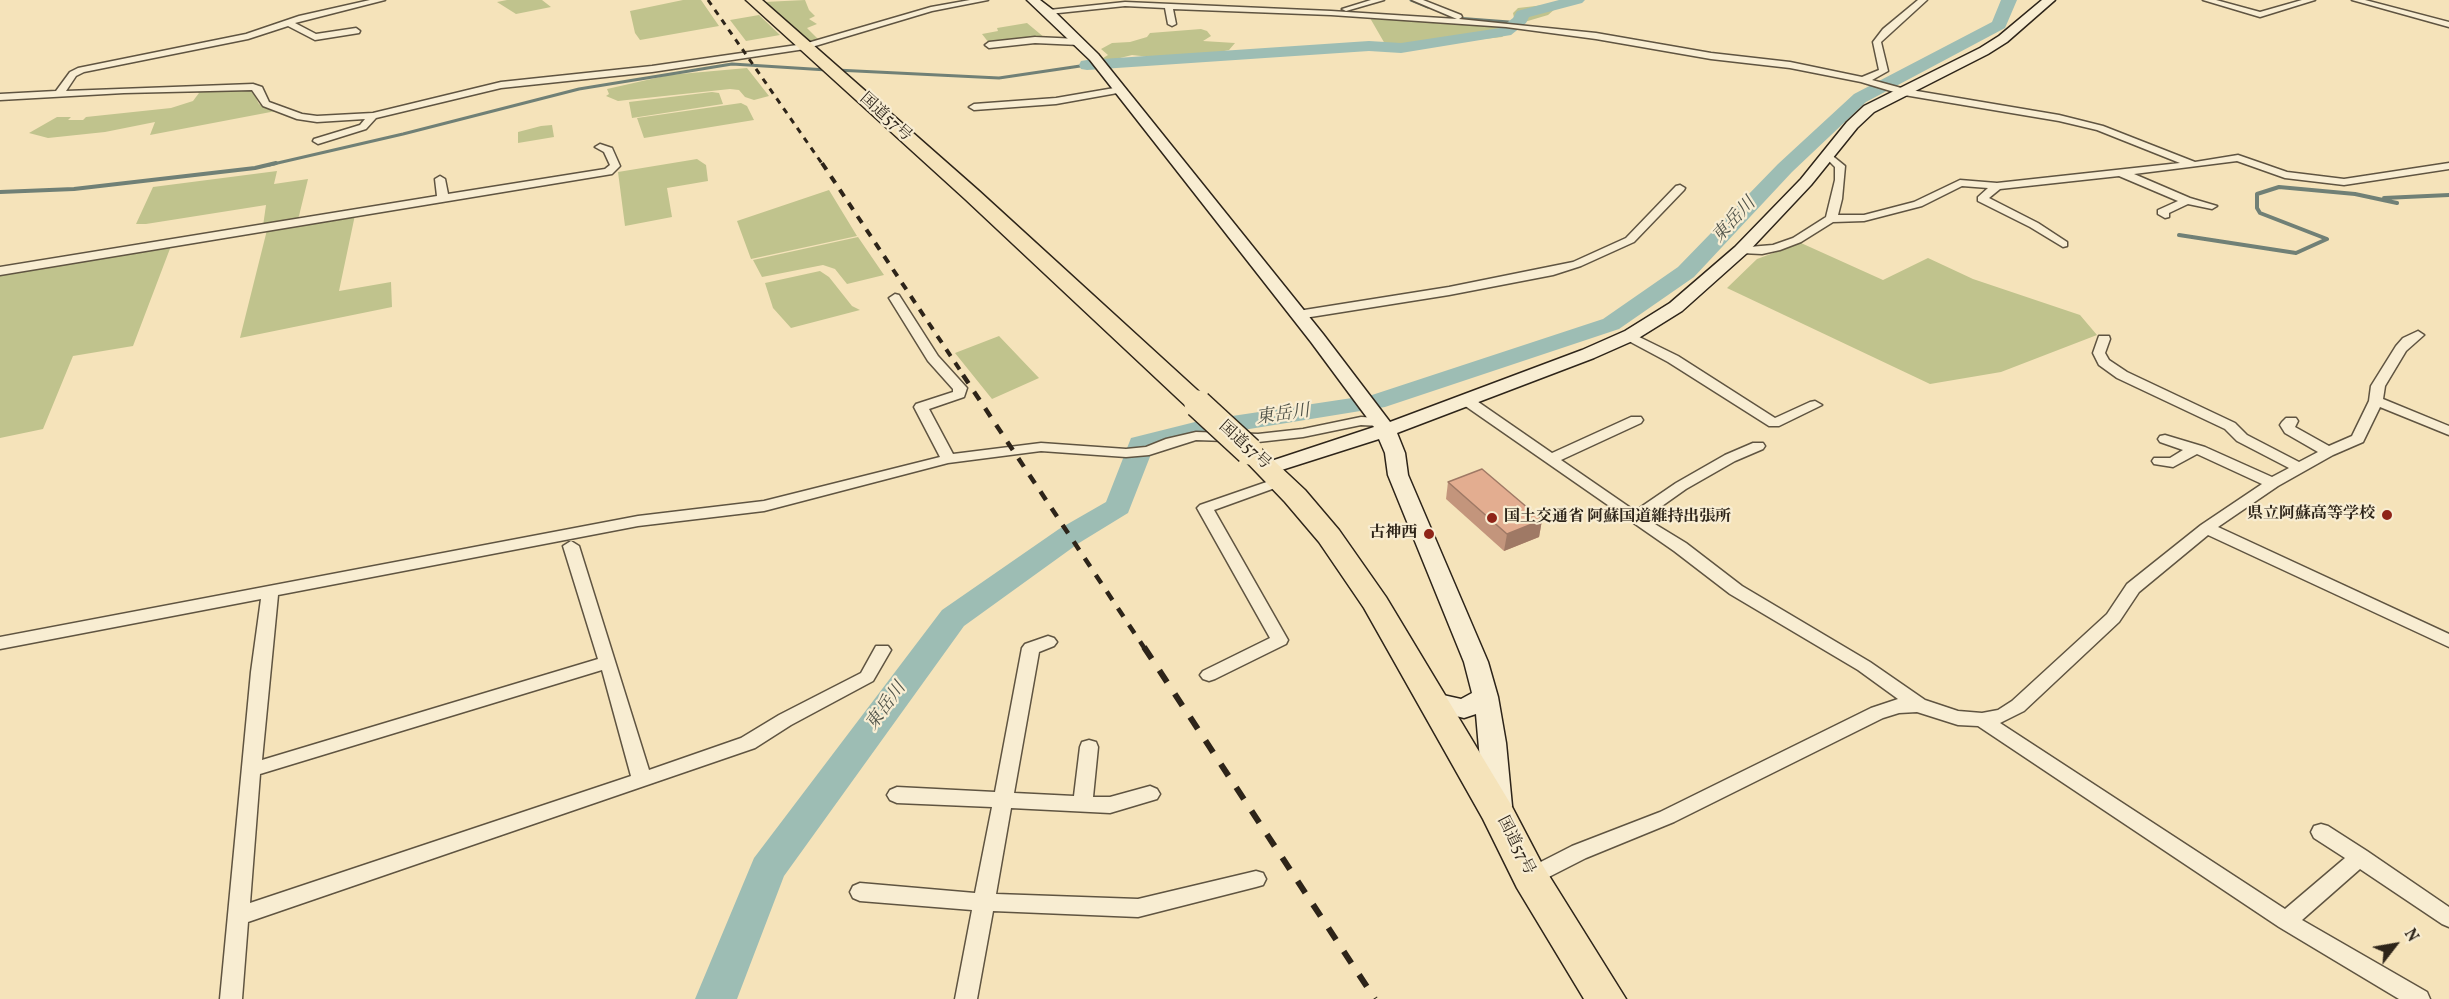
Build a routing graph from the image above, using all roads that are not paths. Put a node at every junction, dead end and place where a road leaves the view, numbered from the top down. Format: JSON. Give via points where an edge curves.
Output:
{"nodes":[{"id":1,"x":381,"y":0,"type":"edge"},
{"id":2,"x":753,"y":0,"type":"edge"},
{"id":3,"x":984,"y":0,"type":"edge"},
{"id":4,"x":1033,"y":0,"type":"edge"},
{"id":5,"x":1199,"y":0,"type":"edge"},
{"id":6,"x":1380,"y":0,"type":"edge"},
{"id":7,"x":1416,"y":0,"type":"edge"},
{"id":8,"x":1923,"y":0,"type":"edge"},
{"id":9,"x":2048,"y":0,"type":"edge"},
{"id":10,"x":2207,"y":0,"type":"edge"},
{"id":11,"x":2311,"y":0,"type":"edge"},
{"id":12,"x":2356,"y":0,"type":"edge"},
{"id":13,"x":368,"y":1,"type":"edge"},
{"id":14,"x":1168,"y":3,"type":"edge"},
{"id":15,"x":1180,"y":6,"type":"junction"},
{"id":16,"x":1050,"y":12,"type":"junction"},
{"id":17,"x":1331,"y":13,"type":"junction"},
{"id":18,"x":1459,"y":17,"type":"dead end"},
{"id":19,"x":289,"y":23,"type":"junction"},
{"id":20,"x":1172,"y":24,"type":"dead end"},
{"id":21,"x":2449,"y":25,"type":"edge"},
{"id":22,"x":356,"y":31,"type":"dead end"},
{"id":23,"x":1079,"y":42,"type":"junction"},
{"id":24,"x":989,"y":45,"type":"dead end"},
{"id":25,"x":804,"y":46,"type":"junction"},
{"id":26,"x":1863,"y":80,"type":"junction"},
{"id":27,"x":1120,"y":90,"type":"junction"},
{"id":28,"x":1904,"y":92,"type":"junction"},
{"id":29,"x":59,"y":93,"type":"junction"},
{"id":30,"x":0,"y":97,"type":"edge"},
{"id":31,"x":974,"y":107,"type":"dead end"},
{"id":32,"x":374,"y":116,"type":"junction"},
{"id":33,"x":318,"y":141,"type":"dead end"},
{"id":34,"x":600,"y":147,"type":"dead end"},
{"id":35,"x":1829,"y":156,"type":"junction"},
{"id":36,"x":2194,"y":165,"type":"junction"},
{"id":37,"x":2449,"y":166,"type":"edge"},
{"id":38,"x":2117,"y":171,"type":"junction"},
{"id":39,"x":440,"y":179,"type":"dead end"},
{"id":40,"x":1997,"y":186,"type":"junction"},
{"id":41,"x":1680,"y":188,"type":"dead end"},
{"id":42,"x":443,"y":198,"type":"junction"},
{"id":43,"x":2187,"y":201,"type":"junction"},
{"id":44,"x":2212,"y":206,"type":"dead end"},
{"id":45,"x":2164,"y":215,"type":"dead end"},
{"id":46,"x":1831,"y":219,"type":"junction"},
{"id":47,"x":2063,"y":244,"type":"dead end"},
{"id":48,"x":1741,"y":250,"type":"junction"},
{"id":49,"x":0,"y":271,"type":"edge"},
{"id":50,"x":895,"y":298,"type":"dead end"},
{"id":51,"x":1298,"y":315,"type":"junction"},
{"id":52,"x":2418,"y":335,"type":"dead end"},
{"id":53,"x":1629,"y":336,"type":"junction"},
{"id":54,"x":2104,"y":339,"type":"dead end"},
{"id":55,"x":1466,"y":400,"type":"junction"},
{"id":56,"x":2376,"y":401,"type":"junction"},
{"id":57,"x":1815,"y":405,"type":"dead end"},
{"id":58,"x":1636,"y":420,"type":"dead end"},
{"id":59,"x":2291,"y":420,"type":"dead end"},
{"id":60,"x":1380,"y":423,"type":"junction"},
{"id":61,"x":2449,"y":431,"type":"edge"},
{"id":62,"x":2165,"y":439,"type":"dead end"},
{"id":63,"x":1758,"y":446,"type":"dead end"},
{"id":64,"x":2194,"y":449,"type":"junction"},
{"id":65,"x":2328,"y":452,"type":"junction"},
{"id":66,"x":948,"y":459,"type":"junction"},
{"id":67,"x":1551,"y":459,"type":"junction"},
{"id":68,"x":2159,"y":461,"type":"dead end"},
{"id":69,"x":1266,"y":467,"type":"junction"},
{"id":70,"x":2301,"y":469,"type":"junction"},
{"id":71,"x":2273,"y":483,"type":"junction"},
{"id":72,"x":1635,"y":518,"type":"junction"},
{"id":73,"x":2206,"y":528,"type":"junction"},
{"id":74,"x":571,"y":546,"type":"dead end"},
{"id":75,"x":270,"y":592,"type":"junction"},
{"id":76,"x":2449,"y":641,"type":"edge"},
{"id":77,"x":1048,"y":642,"type":"dead end"},
{"id":78,"x":0,"y":643,"type":"edge"},
{"id":79,"x":882,"y":651,"type":"dead end"},
{"id":80,"x":608,"y":662,"type":"junction"},
{"id":81,"x":1209,"y":675,"type":"dead end"},
{"id":82,"x":1486,"y":697,"type":"junction"},
{"id":83,"x":1434,"y":702,"type":"junction"},
{"id":84,"x":1919,"y":705,"type":"junction"},
{"id":85,"x":1982,"y":720,"type":"junction"},
{"id":86,"x":1089,"y":747,"type":"dead end"},
{"id":87,"x":251,"y":770,"type":"junction"},
{"id":88,"x":642,"y":780,"type":"junction"},
{"id":89,"x":1149,"y":794,"type":"dead end"},
{"id":90,"x":897,"y":795,"type":"dead end"},
{"id":91,"x":1003,"y":801,"type":"junction"},
{"id":92,"x":1083,"y":804,"type":"junction"},
{"id":93,"x":1498,"y":813,"type":"junction"},
{"id":94,"x":2320,"y":831,"type":"dead end"},
{"id":95,"x":2360,"y":857,"type":"junction"},
{"id":96,"x":1530,"y":878,"type":"junction"},
{"id":97,"x":1256,"y":879,"type":"dead end"},
{"id":98,"x":860,"y":892,"type":"dead end"},
{"id":99,"x":984,"y":902,"type":"junction"},
{"id":100,"x":239,"y":916,"type":"junction"},
{"id":101,"x":2449,"y":918,"type":"edge"},
{"id":102,"x":2286,"y":921,"type":"junction"},
{"id":103,"x":231,"y":999,"type":"edge"},
{"id":104,"x":966,"y":999,"type":"edge"},
{"id":105,"x":1606,"y":999,"type":"edge"},
{"id":106,"x":2419,"y":999,"type":"edge"}],
"edges":[{"from":1,"to":13,"type":"street"},
{"from":2,"to":25,"type":"highway","name":"国道57号"},
{"from":3,"to":25,"type":"street","via":[[931,9]]},
{"from":4,"to":16,"type":"street"},
{"from":5,"to":15,"type":"street"},
{"from":6,"to":17,"type":"street"},
{"from":7,"to":18,"type":"street"},
{"from":8,"to":26,"type":"street","via":[[1877,42],[1884,70]]},
{"from":9,"to":28,"type":"street","via":[[2003,39]]},
{"from":10,"to":11,"type":"street","via":[[2260,15]]},
{"from":12,"to":21,"type":"street"},
{"from":13,"to":19,"type":"street"},
{"from":14,"to":15,"type":"street"},
{"from":14,"to":16,"type":"street"},
{"from":14,"to":20,"type":"street"},
{"from":15,"to":17,"type":"street"},
{"from":16,"to":23,"type":"street"},
{"from":17,"to":26,"type":"street","via":[[1515,26],[1790,65]]},
{"from":19,"to":22,"type":"street","via":[[315,37]]},
{"from":19,"to":29,"type":"street","via":[[248,36],[81,70],[73,74]]},
{"from":23,"to":24,"type":"street","via":[[1035,40]]},
{"from":23,"to":27,"type":"street"},
{"from":25,"to":32,"type":"street","via":[[652,69],[501,85]]},
{"from":25,"to":69,"type":"highway","name":"国道57号","bridge":true,"via":[[972,195]]},
{"from":26,"to":28,"type":"street"},
{"from":27,"to":31,"type":"street","via":[[1056,101]]},
{"from":27,"to":51,"type":"street"},
{"from":28,"to":35,"type":"street","via":[[1869,109]]},
{"from":28,"to":36,"type":"street","via":[[2100,128]]},
{"from":29,"to":30,"type":"street"},
{"from":29,"to":32,"type":"street","via":[[253,87],[259,89],[266,104],[300,117]]},
{"from":32,"to":33,"type":"street","via":[[363,127]]},
{"from":34,"to":42,"type":"street","via":[[608,150],[615,166],[608,172]]},
{"from":35,"to":46,"type":"street","via":[[1840,166],[1838,199]]},
{"from":35,"to":48,"type":"street"},
{"from":36,"to":37,"type":"street","via":[[2238,158],[2285,175],[2344,182]]},
{"from":36,"to":38,"type":"street"},
{"from":38,"to":40,"type":"street"},
{"from":38,"to":43,"type":"street"},
{"from":39,"to":42,"type":"street"},
{"from":40,"to":46,"type":"street","via":[[1960,183],[1908,207],[1864,218]]},
{"from":40,"to":47,"type":"street","via":[[1982,199]]},
{"from":41,"to":51,"type":"street","via":[[1630,240],[1577,264],[1449,291]]},
{"from":42,"to":49,"type":"street"},
{"from":43,"to":44,"type":"street"},
{"from":43,"to":45,"type":"street","via":[[2162,212]]},
{"from":46,"to":48,"type":"street","via":[[1776,248]]},
{"from":48,"to":53,"type":"street","via":[[1676,308]]},
{"from":50,"to":66,"type":"street","via":[[933,358],[960,388],[952,398],[921,407]]},
{"from":51,"to":60,"type":"street"},
{"from":52,"to":56,"type":"street","via":[[2401,349],[2378,386]]},
{"from":53,"to":55,"type":"street"},
{"from":53,"to":57,"type":"street","via":[[1774,423]]},
{"from":54,"to":70,"type":"street","via":[[2099,353],[2104,362],[2122,375],[2230,426],[2242,438]]},
{"from":55,"to":60,"type":"street"},
{"from":55,"to":67,"type":"street"},
{"from":56,"to":61,"type":"street"},
{"from":56,"to":65,"type":"street","via":[[2358,439]]},
{"from":58,"to":67,"type":"street"},
{"from":59,"to":65,"type":"street","via":[[2287,425],[2290,430]]},
{"from":60,"to":66,"type":"street","via":[[1361,421],[1258,438],[1196,436],[1149,451],[1126,453],[1041,447]]},
{"from":60,"to":69,"type":"street"},
{"from":60,"to":82,"type":"street","via":[[1395,453],[1398,476],[1476,662]]},
{"from":62,"to":64,"type":"street"},
{"from":63,"to":72,"type":"street","via":[[1681,486]]},
{"from":64,"to":68,"type":"street","via":[[2173,463]]},
{"from":64,"to":71,"type":"street","via":[[2211,453]]},
{"from":65,"to":70,"type":"street"},
{"from":66,"to":75,"type":"street","via":[[764,506],[638,521]]},
{"from":67,"to":72,"type":"street"},
{"from":69,"to":81,"type":"street","via":[[1205,508],[1280,640]]},
{"from":69,"to":83,"type":"highway","name":"国道57号","via":[[1329,536],[1377,604]]},
{"from":70,"to":71,"type":"street"},
{"from":71,"to":73,"type":"street"},
{"from":72,"to":84,"type":"street","via":[[1736,590],[1864,666]]},
{"from":73,"to":76,"type":"street"},
{"from":73,"to":85,"type":"street","via":[[2133,588],[2113,618],[2018,706]]},
{"from":74,"to":80,"type":"street"},
{"from":75,"to":78,"type":"street"},
{"from":75,"to":87,"type":"street"},
{"from":77,"to":91,"type":"street","via":[[1032,648]]},
{"from":79,"to":88,"type":"street","via":[[867,677],[748,743]]},
{"from":80,"to":87,"type":"street"},
{"from":80,"to":88,"type":"street"},
{"from":82,"to":83,"type":"street","via":[[1464,709]]},
{"from":82,"to":93,"type":"street"},
{"from":83,"to":93,"type":"highway","name":"国道57号"},
{"from":84,"to":85,"type":"street","via":[[1958,718]]},
{"from":84,"to":96,"type":"street","via":[[1877,712],[1667,817],[1579,852]]},
{"from":85,"to":102,"type":"street"},
{"from":86,"to":92,"type":"street"},
{"from":87,"to":100,"type":"street"},
{"from":88,"to":100,"type":"street"},
{"from":89,"to":92,"type":"street","via":[[1110,805]]},
{"from":90,"to":91,"type":"street"},
{"from":91,"to":92,"type":"street"},
{"from":91,"to":99,"type":"street"},
{"from":93,"to":96,"type":"highway","name":"国道57号"},
{"from":94,"to":95,"type":"street"},
{"from":95,"to":101,"type":"street"},
{"from":95,"to":102,"type":"street"},
{"from":96,"to":105,"type":"highway","name":"国道57号"},
{"from":97,"to":99,"type":"street","via":[[1138,908]]},
{"from":98,"to":99,"type":"street"},
{"from":99,"to":104,"type":"street"},
{"from":100,"to":103,"type":"street"},
{"from":102,"to":106,"type":"street"}]}
